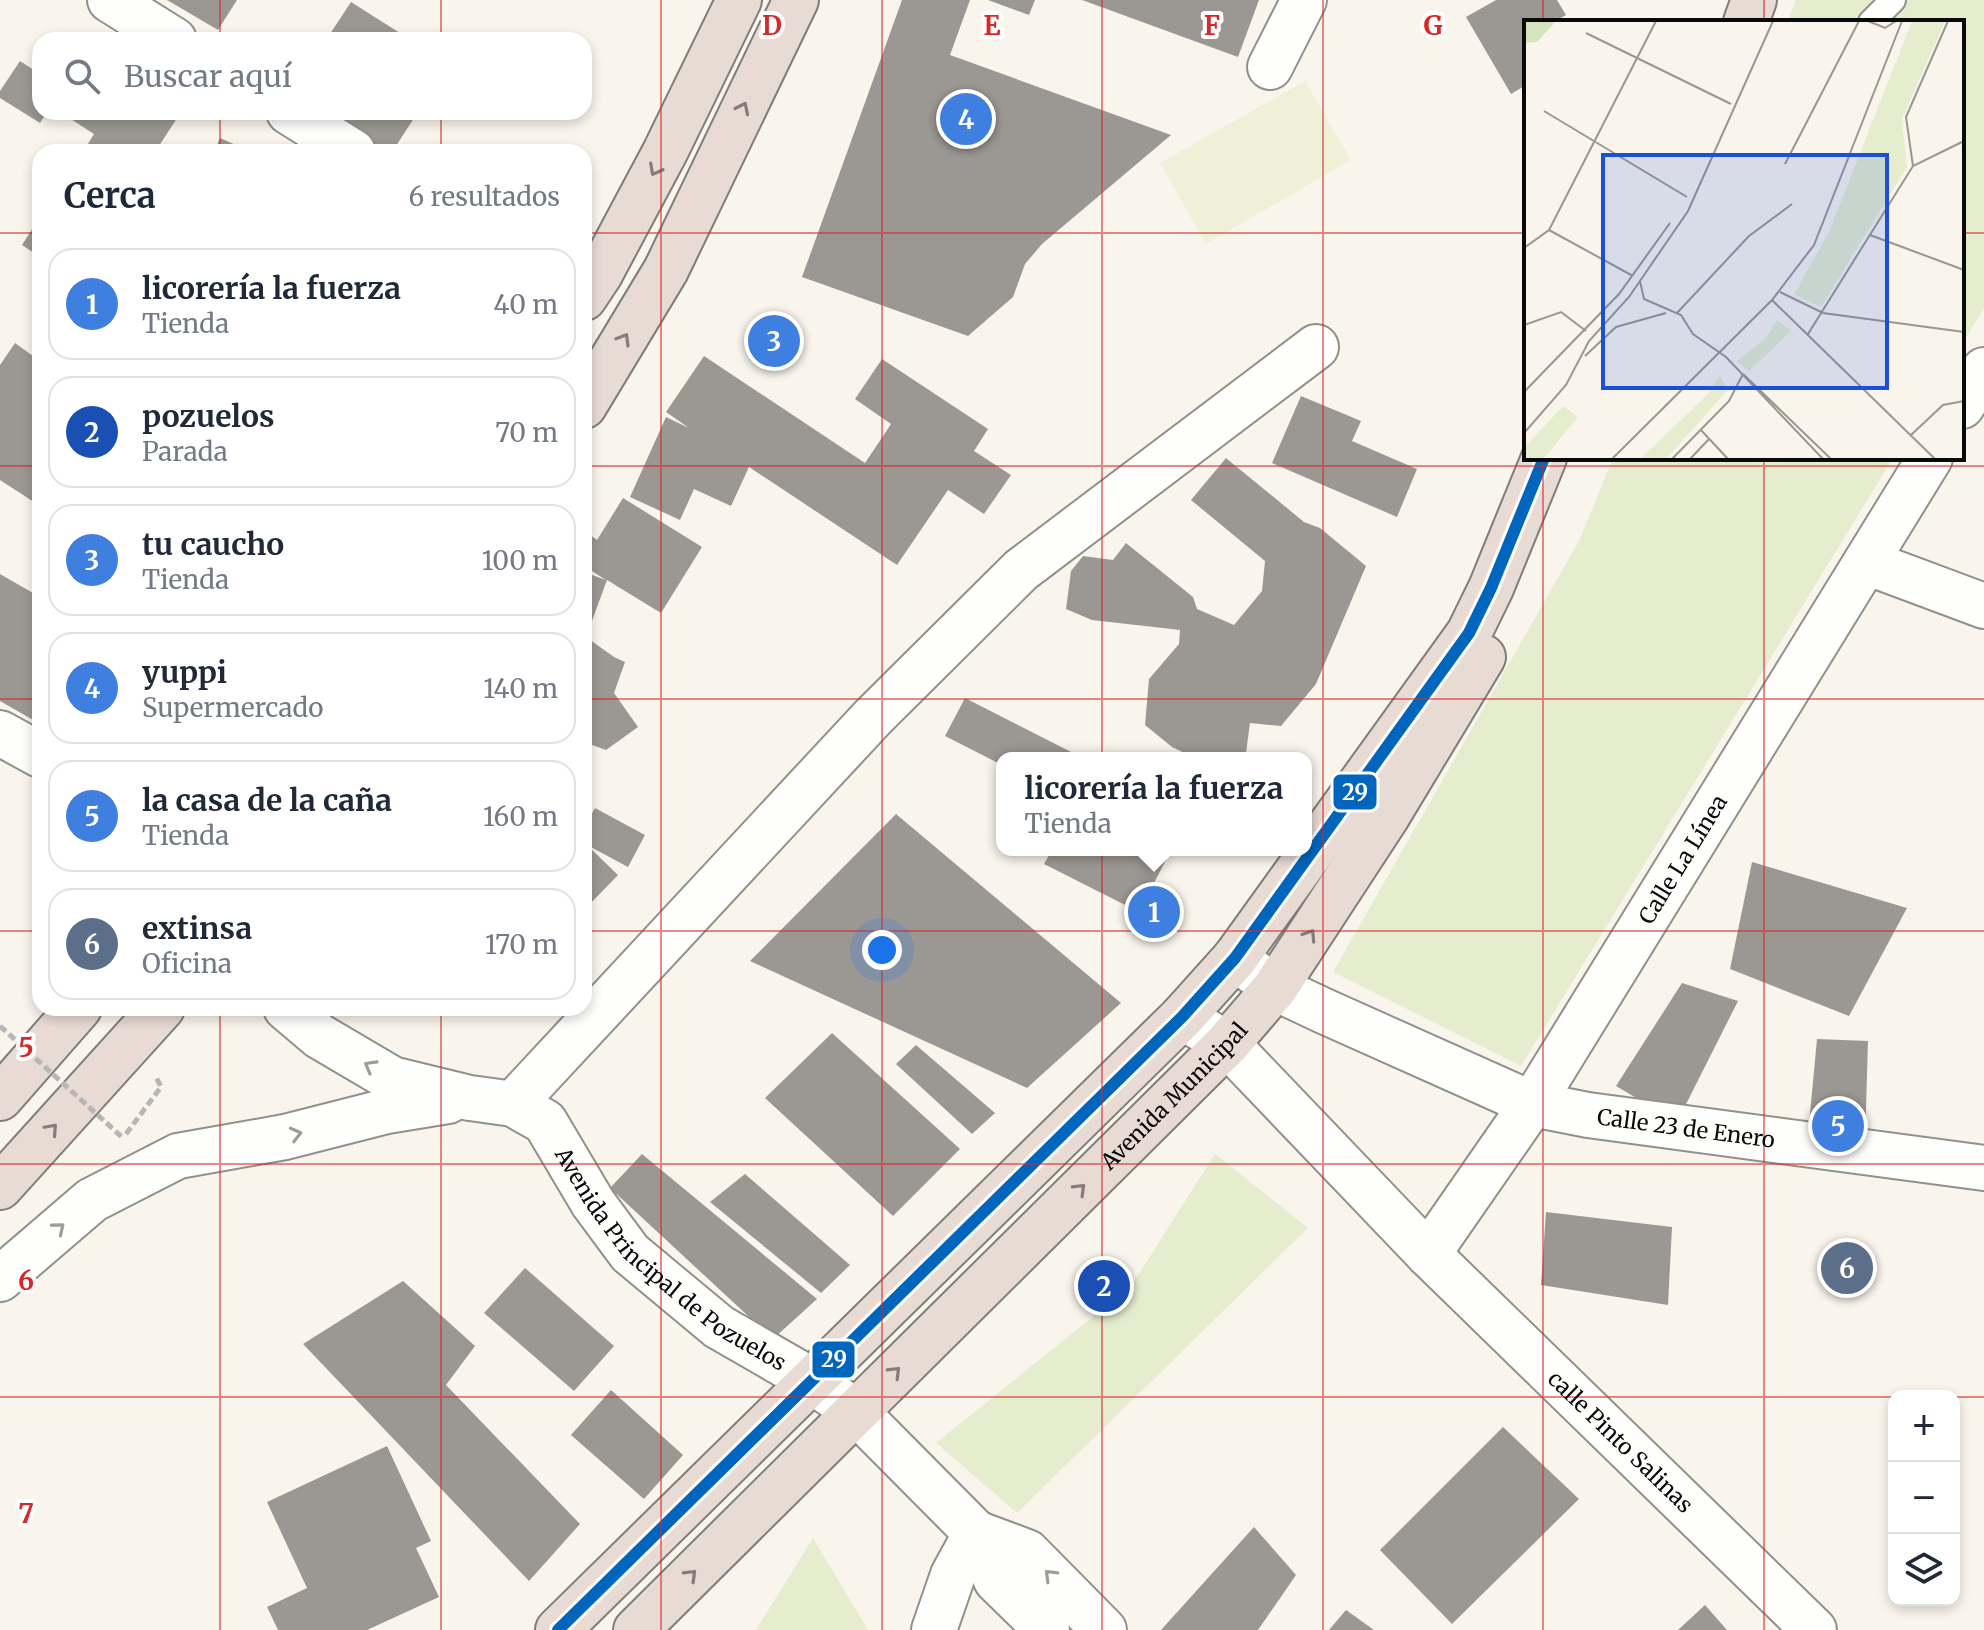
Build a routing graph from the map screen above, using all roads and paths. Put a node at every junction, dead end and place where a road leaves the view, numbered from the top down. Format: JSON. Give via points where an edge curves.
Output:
{"nodes":[{"id":1,"x":110,"y":0,"type":"edge"},
{"id":2,"x":739,"y":0,"type":"edge"},
{"id":3,"x":796,"y":0,"type":"edge"},
{"id":4,"x":1304,"y":0,"type":"edge"},
{"id":5,"x":1727,"y":0,"type":"edge"},
{"id":6,"x":1754,"y":0,"type":"edge"},
{"id":7,"x":1893,"y":0,"type":"edge"},
{"id":8,"x":1720,"y":20,"type":"edge"},
{"id":9,"x":1747,"y":20,"type":"edge"},
{"id":10,"x":1873,"y":20,"type":"edge"},
{"id":11,"x":161,"y":32,"type":"edge"},
{"id":12,"x":1270,"y":67,"type":"dead end"},
{"id":13,"x":302,"y":120,"type":"edge"},
{"id":14,"x":340,"y":144,"type":"edge"},
{"id":15,"x":592,"y":286,"type":"edge"},
{"id":16,"x":1316,"y":347,"type":"dead end"},
{"id":17,"x":1984,"y":370,"type":"edge"},
{"id":18,"x":592,"y":393,"type":"edge"},
{"id":19,"x":1964,"y":403,"type":"edge"},
{"id":20,"x":1543,"y":460,"type":"edge"},
{"id":21,"x":1575,"y":460,"type":"edge"},
{"id":22,"x":1929,"y":460,"type":"edge"},
{"id":23,"x":1866,"y":562,"type":"junction"},
{"id":24,"x":1984,"y":606,"type":"edge"},
{"id":25,"x":0,"y":733,"type":"edge"},
{"id":26,"x":32,"y":751,"type":"edge"},
{"id":27,"x":1312,"y":851,"type":"edge"},
{"id":28,"x":1308,"y":856,"type":"edge"},
{"id":29,"x":1235,"y":958,"type":"junction"},
{"id":30,"x":1275,"y":988,"type":"junction"},
{"id":31,"x":72,"y":1016,"type":"edge"},
{"id":32,"x":155,"y":1016,"type":"edge"},
{"id":33,"x":295,"y":1016,"type":"edge"},
{"id":34,"x":1182,"y":1017,"type":"junction"},
{"id":35,"x":0,"y":1026,"type":"edge"},
{"id":36,"x":1227,"y":1044,"type":"junction"},
{"id":37,"x":0,"y":1098,"type":"edge"},
{"id":38,"x":470,"y":1098,"type":"junction"},
{"id":39,"x":513,"y":1104,"type":"junction"},
{"id":40,"x":1532,"y":1104,"type":"junction"},
{"id":41,"x":123,"y":1138,"type":"dead end"},
{"id":42,"x":1984,"y":1168,"type":"edge"},
{"id":43,"x":0,"y":1187,"type":"edge"},
{"id":44,"x":1428,"y":1254,"type":"junction"},
{"id":45,"x":0,"y":1279,"type":"edge"},
{"id":46,"x":811,"y":1380,"type":"junction"},
{"id":47,"x":856,"y":1412,"type":"junction"},
{"id":48,"x":976,"y":1533,"type":"junction"},
{"id":49,"x":558,"y":1630,"type":"edge"},
{"id":50,"x":636,"y":1630,"type":"edge"},
{"id":51,"x":934,"y":1630,"type":"edge"},
{"id":52,"x":1047,"y":1630,"type":"edge"},
{"id":53,"x":1104,"y":1630,"type":"edge"},
{"id":54,"x":1814,"y":1630,"type":"edge"}],
"edges":[{"from":1,"to":11,"type":"street"},
{"from":2,"to":15,"type":"highway","one_way":true},
{"from":18,"to":3,"type":"highway","one_way":true,"via":[[666,270]]},
{"from":4,"to":12,"type":"street"},
{"from":5,"to":8,"type":"highway"},
{"from":6,"to":9,"type":"highway"},
{"from":7,"to":10,"type":"lane"},
{"from":13,"to":14,"type":"street"},
{"from":16,"to":39,"type":"street","via":[[1021,570],[873,717]]},
{"from":17,"to":19,"type":"street"},
{"from":20,"to":27,"type":"highway","via":[[1469,633]]},
{"from":30,"to":21,"type":"highway","name":"Avenida Municipal","one_way":true,"via":[[1386,818],[1525,583]]},
{"from":22,"to":23,"type":"street","name":"Calle La Línea"},
{"from":23,"to":24,"type":"street"},
{"from":23,"to":40,"type":"street","name":"Calle La Línea"},
{"from":25,"to":26,"type":"street"},
{"from":28,"to":29,"type":"highway"},
{"from":29,"to":30,"type":"street","name":"Calle 23 de Enero"},
{"from":29,"to":34,"type":"highway"},
{"from":30,"to":36,"type":"highway","name":"Avenida Municipal"},
{"from":30,"to":40,"type":"street","name":"Calle 23 de Enero"},
{"from":31,"to":37,"type":"highway"},
{"from":43,"to":32,"type":"highway","one_way":true},
{"from":38,"to":33,"type":"street","one_way":true,"via":[[392,1079]]},
{"from":34,"to":36,"type":"street","name":"calle Pinto Salinas"},
{"from":34,"to":46,"type":"highway"},
{"from":35,"to":41,"type":"path","bridge":true},
{"from":36,"to":44,"type":"street","name":"calle Pinto Salinas"},
{"from":47,"to":36,"type":"highway","name":"Avenida Municipal","one_way":true},
{"from":38,"to":39,"type":"street","name":"Avenida Principal de Pozuelos"},
{"from":45,"to":38,"type":"street","one_way":true,"via":[[92,1200],[178,1156]]},
{"from":39,"to":46,"type":"street","name":"Avenida Principal de Pozuelos","via":[[545,1122],[630,1253],[719,1327]]},
{"from":40,"to":42,"type":"street","name":"Calle 23 de Enero"},
{"from":40,"to":44,"type":"street","name":"Calle La Línea"},
{"from":44,"to":54,"type":"street","name":"calle Pinto Salinas"},
{"from":46,"to":47,"type":"street","name":"Avenida Principal de Pozuelos"},
{"from":46,"to":49,"type":"highway"},
{"from":47,"to":48,"type":"street","name":"Avenida Principal de Pozuelos"},
{"from":50,"to":47,"type":"highway","name":"Avenida Municipal","one_way":true},
{"from":48,"to":51,"type":"street","via":[[953,1575]]},
{"from":48,"to":52,"type":"street","name":"Avenida Principal de Pozuelos","via":[[996,1580]]},
{"from":53,"to":48,"type":"street","name":"Avenida Principal de Pozuelos","one_way":true,"via":[[1027,1552]]}]}
